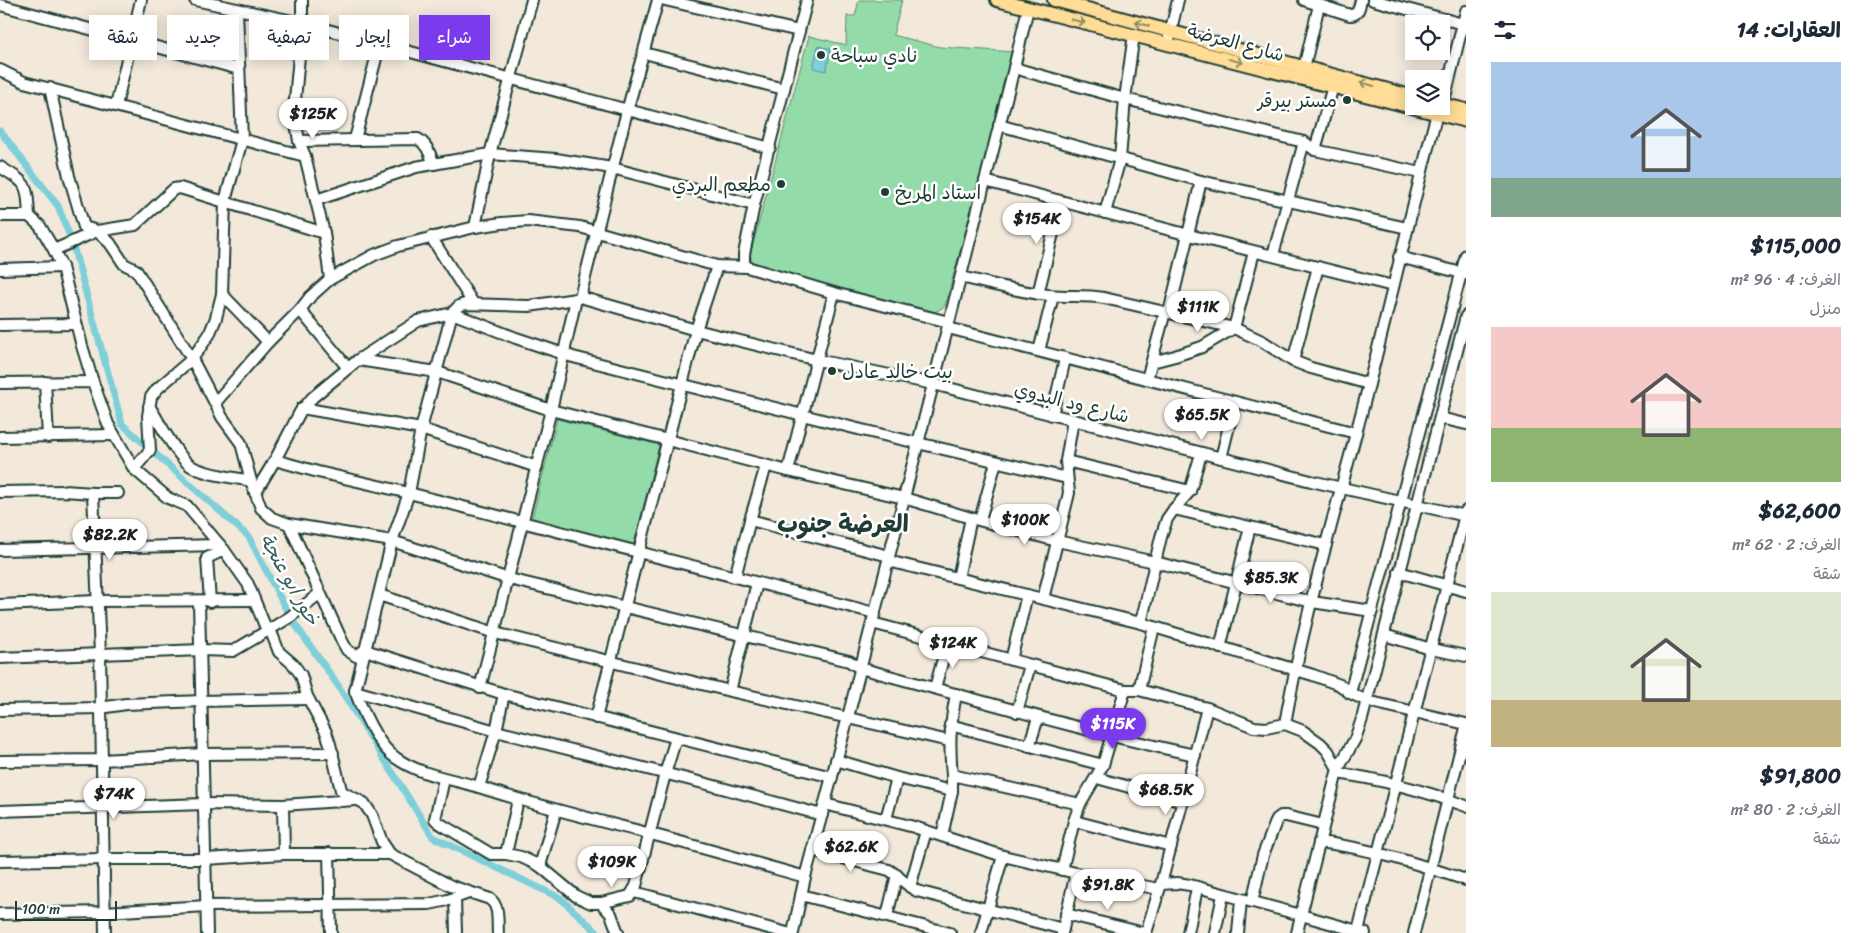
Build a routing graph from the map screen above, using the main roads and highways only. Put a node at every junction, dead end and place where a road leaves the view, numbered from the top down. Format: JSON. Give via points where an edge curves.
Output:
{"nodes":[{"id":1,"x":997,"y":0,"type":"edge"},
{"id":2,"x":1054,"y":0,"type":"edge"},
{"id":3,"x":1169,"y":38,"type":"junction"},
{"id":4,"x":1405,"y":95,"type":"edge"},
{"id":5,"x":1405,"y":100,"type":"edge"},
{"id":6,"x":1450,"y":108,"type":"edge"},
{"id":7,"x":1466,"y":110,"type":"edge"},
{"id":8,"x":1450,"y":112,"type":"edge"},
{"id":9,"x":1466,"y":121,"type":"edge"}],
"edges":[{"from":1,"to":3,"type":"main road","name":"شارع العرضة","one_way":true,"via":[[1134,34]]},
{"from":3,"to":2,"type":"main road","name":"شارع العرضة","one_way":true},
{"from":4,"to":3,"type":"main road","name":"شارع العرضة","one_way":true},
{"from":3,"to":5,"type":"main road","name":"شارع العرضة","one_way":true,"via":[[1333,86]]},
{"from":6,"to":7,"type":"main road","name":"شارع العرضة"},
{"from":8,"to":9,"type":"main road","name":"شارع العرضة"}]}
